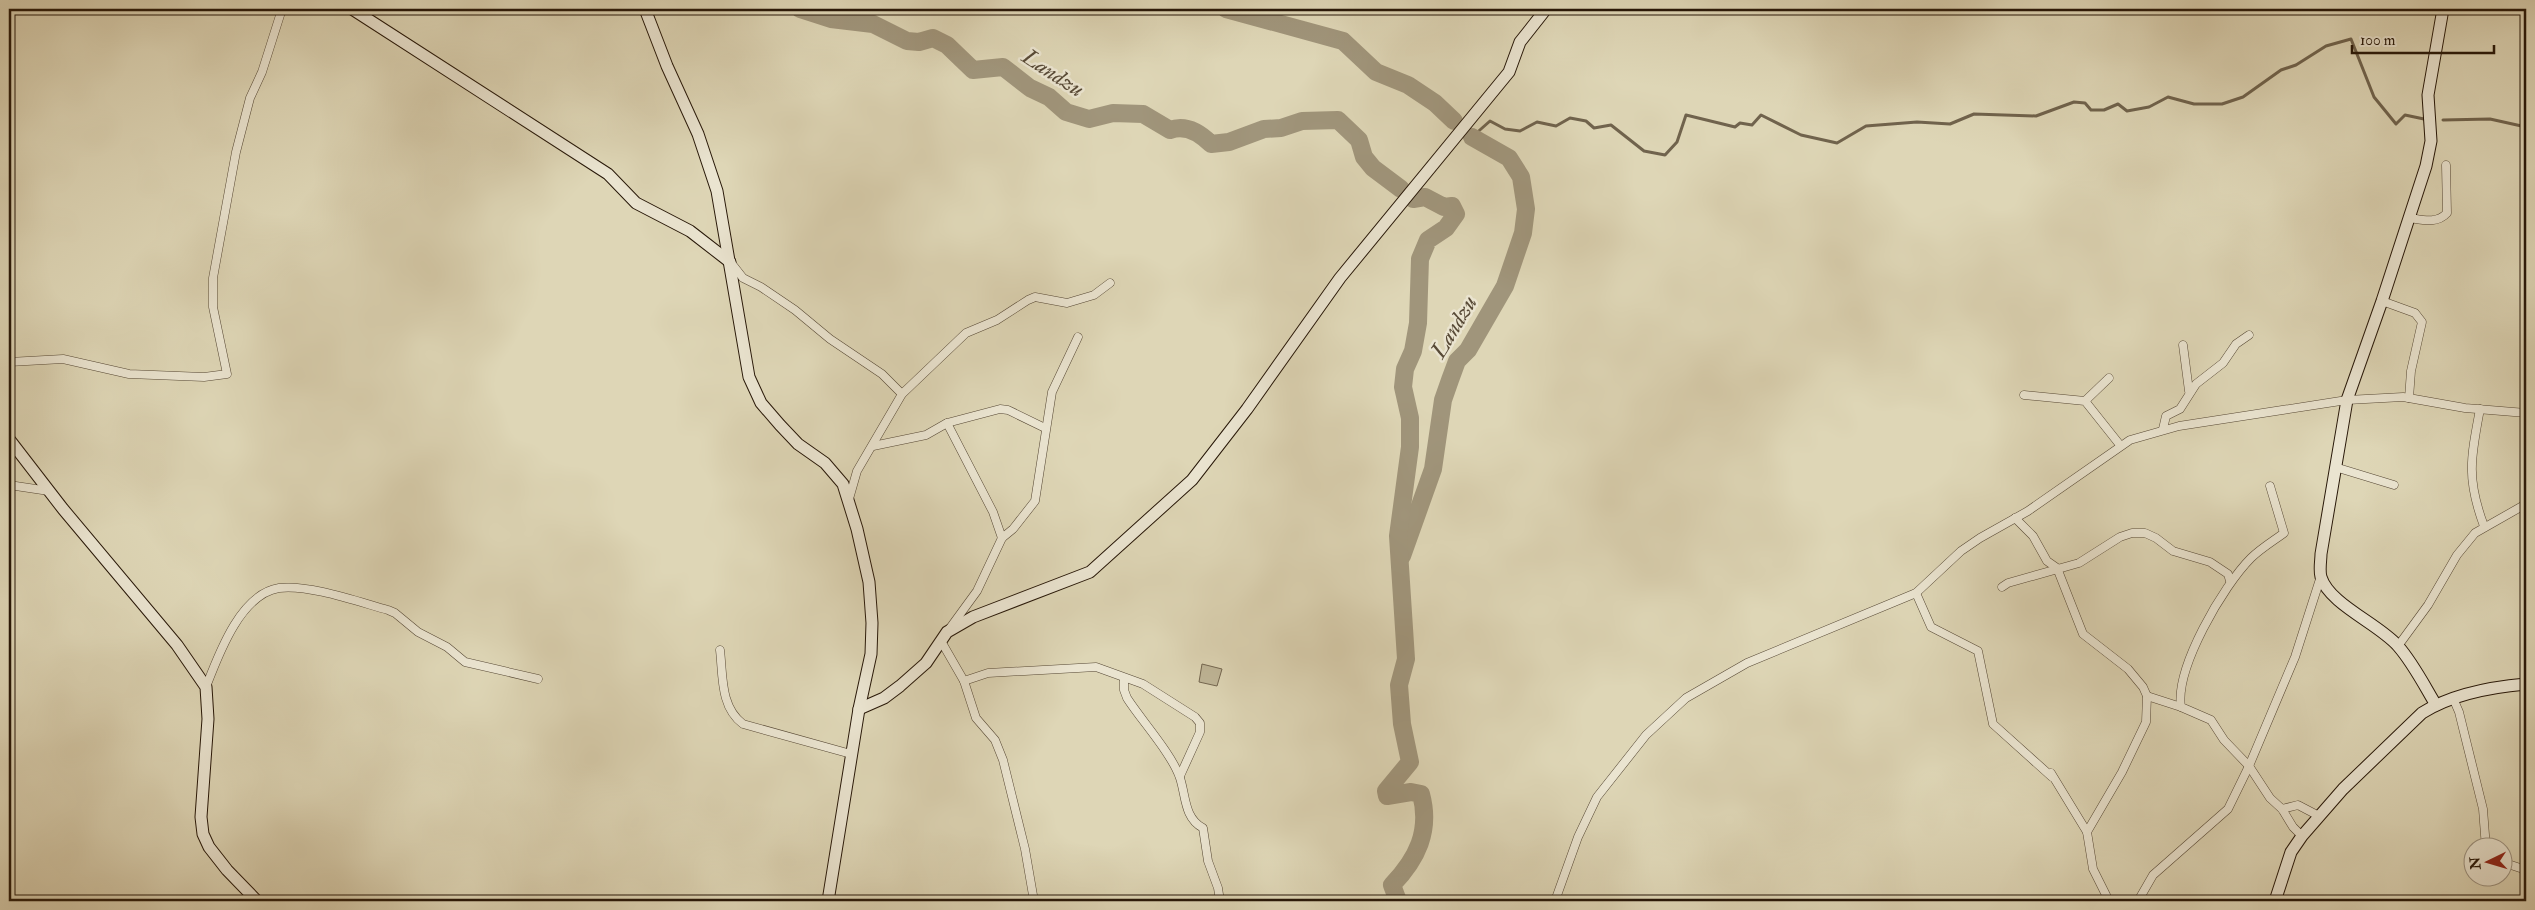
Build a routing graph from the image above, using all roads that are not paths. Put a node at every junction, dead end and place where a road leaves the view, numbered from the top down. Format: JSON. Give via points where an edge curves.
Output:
{"nodes":[{"id":1,"x":282,"y":9,"type":"edge"},
{"id":2,"x":352,"y":9,"type":"edge"},
{"id":3,"x":645,"y":9,"type":"edge"},
{"id":4,"x":1546,"y":9,"type":"edge"},
{"id":5,"x":2443,"y":9,"type":"edge"},
{"id":6,"x":2446,"y":165,"type":"dead end"},
{"id":7,"x":2410,"y":218,"type":"junction"},
{"id":8,"x":730,"y":262,"type":"junction"},
{"id":9,"x":1110,"y":282,"type":"dead end"},
{"id":10,"x":2382,"y":302,"type":"junction"},
{"id":11,"x":2249,"y":334,"type":"dead end"},
{"id":12,"x":1078,"y":336,"type":"dead end"},
{"id":13,"x":2184,"y":345,"type":"dead end"},
{"id":14,"x":9,"y":362,"type":"edge"},
{"id":15,"x":2109,"y":378,"type":"dead end"},
{"id":16,"x":2189,"y":391,"type":"junction"},
{"id":17,"x":902,"y":394,"type":"junction"},
{"id":18,"x":2024,"y":395,"type":"dead end"},
{"id":19,"x":2409,"y":398,"type":"junction"},
{"id":20,"x":2347,"y":400,"type":"junction"},
{"id":21,"x":2084,"y":401,"type":"junction"},
{"id":22,"x":2480,"y":409,"type":"junction"},
{"id":23,"x":2526,"y":413,"type":"edge"},
{"id":24,"x":947,"y":423,"type":"junction"},
{"id":25,"x":1045,"y":428,"type":"junction"},
{"id":26,"x":2163,"y":430,"type":"junction"},
{"id":27,"x":9,"y":439,"type":"edge"},
{"id":28,"x":2120,"y":445,"type":"junction"},
{"id":29,"x":873,"y":446,"type":"junction"},
{"id":30,"x":2335,"y":467,"type":"junction"},
{"id":31,"x":9,"y":485,"type":"edge"},
{"id":32,"x":2394,"y":485,"type":"dead end"},
{"id":33,"x":2270,"y":486,"type":"dead end"},
{"id":34,"x":49,"y":491,"type":"junction"},
{"id":35,"x":849,"y":499,"type":"junction"},
{"id":36,"x":2526,"y":504,"type":"edge"},
{"id":37,"x":2015,"y":518,"type":"junction"},
{"id":38,"x":2484,"y":526,"type":"junction"},
{"id":39,"x":1002,"y":538,"type":"junction"},
{"id":40,"x":2058,"y":568,"type":"junction"},
{"id":41,"x":2321,"y":576,"type":"junction"},
{"id":42,"x":2230,"y":581,"type":"junction"},
{"id":43,"x":2002,"y":587,"type":"dead end"},
{"id":44,"x":1916,"y":593,"type":"junction"},
{"id":45,"x":944,"y":636,"type":"junction"},
{"id":46,"x":2398,"y":646,"type":"junction"},
{"id":47,"x":720,"y":650,"type":"dead end"},
{"id":48,"x":538,"y":679,"type":"dead end"},
{"id":49,"x":1124,"y":679,"type":"junction"},
{"id":50,"x":964,"y":681,"type":"junction"},
{"id":51,"x":2526,"y":684,"type":"edge"},
{"id":52,"x":206,"y":687,"type":"junction"},
{"id":53,"x":2147,"y":696,"type":"junction"},
{"id":54,"x":2453,"y":698,"type":"junction"},
{"id":55,"x":2436,"y":705,"type":"junction"},
{"id":56,"x":2181,"y":707,"type":"junction"},
{"id":57,"x":859,"y":709,"type":"junction"},
{"id":58,"x":851,"y":754,"type":"junction"},
{"id":59,"x":2249,"y":766,"type":"junction"},
{"id":60,"x":1180,"y":776,"type":"junction"},
{"id":61,"x":2282,"y":809,"type":"junction"},
{"id":62,"x":2320,"y":816,"type":"junction"},
{"id":63,"x":2087,"y":832,"type":"junction"},
{"id":64,"x":2302,"y":836,"type":"junction"},
{"id":65,"x":2485,"y":838,"type":"edge"},
{"id":66,"x":2512,"y":865,"type":"edge"},
{"id":67,"x":2526,"y":870,"type":"edge"},
{"id":68,"x":257,"y":901,"type":"edge"},
{"id":69,"x":828,"y":901,"type":"edge"},
{"id":70,"x":1034,"y":901,"type":"edge"},
{"id":71,"x":1220,"y":901,"type":"edge"},
{"id":72,"x":1555,"y":901,"type":"edge"},
{"id":73,"x":2109,"y":901,"type":"edge"},
{"id":74,"x":2138,"y":901,"type":"edge"},
{"id":75,"x":2275,"y":901,"type":"edge"}],
"edges":[{"from":1,"to":14,"type":"street","via":[[250,98],[236,152],[214,278],[213,307],[227,374],[204,377],[129,374],[64,359]]},
{"from":2,"to":8,"type":"street","via":[[608,174],[636,203],[690,231]]},
{"from":3,"to":8,"type":"street","via":[[704,150],[717,191]]},
{"from":4,"to":45,"type":"street","via":[[1520,42],[1509,72],[1340,278],[1248,409],[1192,480],[1090,572],[973,617]]},
{"from":5,"to":7,"type":"street","via":[[2428,96],[2431,141]]},
{"from":6,"to":7,"type":"street","via":[[2447,213],[2435,221]]},
{"from":7,"to":10,"type":"street"},
{"from":8,"to":17,"type":"street","via":[[742,278],[795,310],[830,339],[882,374]]},
{"from":8,"to":35,"type":"street","via":[[749,377],[761,403],[798,444],[825,463],[843,484]]},
{"from":9,"to":17,"type":"street","via":[[1094,295],[1073,302],[1028,300],[997,320],[966,333]]},
{"from":10,"to":19,"type":"street","via":[[2415,314],[2422,322],[2411,371]]},
{"from":10,"to":20,"type":"street"},
{"from":11,"to":16,"type":"street","via":[[2236,344],[2223,363]]},
{"from":12,"to":25,"type":"street","via":[[1052,392]]},
{"from":13,"to":16,"type":"street"},
{"from":15,"to":21,"type":"street"},
{"from":16,"to":26,"type":"street","via":[[2180,409],[2166,416]]},
{"from":17,"to":29,"type":"street"},
{"from":18,"to":21,"type":"street"},
{"from":19,"to":20,"type":"street"},
{"from":19,"to":22,"type":"street"},
{"from":20,"to":26,"type":"street"},
{"from":20,"to":30,"type":"street"},
{"from":21,"to":28,"type":"street"},
{"from":22,"to":23,"type":"street"},
{"from":22,"to":38,"type":"street","via":[[2472,444],[2471,474],[2476,505]]},
{"from":24,"to":25,"type":"street","via":[[1000,409]]},
{"from":24,"to":29,"type":"street","via":[[926,435]]},
{"from":24,"to":39,"type":"street","via":[[993,512]]},
{"from":25,"to":39,"type":"street","via":[[1035,501],[1013,530]]},
{"from":26,"to":28,"type":"street"},
{"from":27,"to":34,"type":"street"},
{"from":28,"to":37,"type":"street"},
{"from":29,"to":35,"type":"street","via":[[857,471]]},
{"from":30,"to":32,"type":"street"},
{"from":30,"to":41,"type":"street","via":[[2321,554]]},
{"from":31,"to":34,"type":"street"},
{"from":33,"to":42,"type":"street","via":[[2284,533],[2251,558]]},
{"from":34,"to":52,"type":"street","via":[[177,645]]},
{"from":35,"to":57,"type":"street","via":[[869,582],[872,623],[872,654]]},
{"from":36,"to":38,"type":"street"},
{"from":37,"to":40,"type":"street","via":[[2033,536],[2048,561]]},
{"from":37,"to":44,"type":"street","via":[[1960,552]]},
{"from":38,"to":46,"type":"street","via":[[2457,555]]},
{"from":39,"to":45,"type":"street","via":[[977,591]]},
{"from":40,"to":42,"type":"street","via":[[2078,563],[2120,537],[2145,533],[2173,551],[2222,568]]},
{"from":40,"to":43,"type":"street"},
{"from":40,"to":53,"type":"street","via":[[2083,634],[2128,668]]},
{"from":41,"to":46,"type":"street","via":[[2341,602],[2383,630]]},
{"from":41,"to":59,"type":"street","via":[[2295,657]]},
{"from":42,"to":56,"type":"street","via":[[2217,602],[2181,682]]},
{"from":44,"to":63,"type":"street","via":[[1931,627],[1978,651],[1993,724],[2051,774]]},
{"from":44,"to":72,"type":"street","via":[[1747,663],[1686,698],[1646,736],[1598,797],[1578,837]]},
{"from":45,"to":50,"type":"street"},
{"from":45,"to":57,"type":"street","via":[[926,663],[900,686],[884,698]]},
{"from":46,"to":55,"type":"street"},
{"from":47,"to":58,"type":"street","via":[[726,699],[738,720],[748,726]]},
{"from":48,"to":52,"type":"street","via":[[465,662],[388,610],[337,596],[279,588],[262,595],[237,622],[225,639]]},
{"from":49,"to":50,"type":"street","via":[[1104,669],[1068,667],[988,673]]},
{"from":49,"to":60,"type":"street","via":[[1127,698]]},
{"from":49,"to":60,"type":"street","via":[[1143,684],[1200,722],[1200,732]]},
{"from":50,"to":70,"type":"street","via":[[976,718],[995,740],[1003,760]]},
{"from":51,"to":54,"type":"street"},
{"from":52,"to":68,"type":"street","via":[[208,719],[201,817],[204,834],[208,847]]},
{"from":53,"to":56,"type":"street"},
{"from":53,"to":63,"type":"street","via":[[2146,722]]},
{"from":54,"to":55,"type":"street"},
{"from":54,"to":65,"type":"street","via":[[2483,809]]},
{"from":55,"to":62,"type":"street","via":[[2409,725]]},
{"from":56,"to":59,"type":"street","via":[[2211,720],[2224,740]]},
{"from":57,"to":58,"type":"street"},
{"from":58,"to":69,"type":"street"},
{"from":59,"to":61,"type":"street","via":[[2270,798]]},
{"from":59,"to":74,"type":"street","via":[[2228,809],[2153,875]]},
{"from":60,"to":71,"type":"street","via":[[1192,820],[1203,828],[1208,862]]},
{"from":61,"to":62,"type":"street","via":[[2298,805]]},
{"from":61,"to":64,"type":"street"},
{"from":62,"to":64,"type":"street"},
{"from":63,"to":73,"type":"street","via":[[2093,869]]},
{"from":64,"to":75,"type":"street","via":[[2291,852]]},
{"from":66,"to":67,"type":"street"}]}
